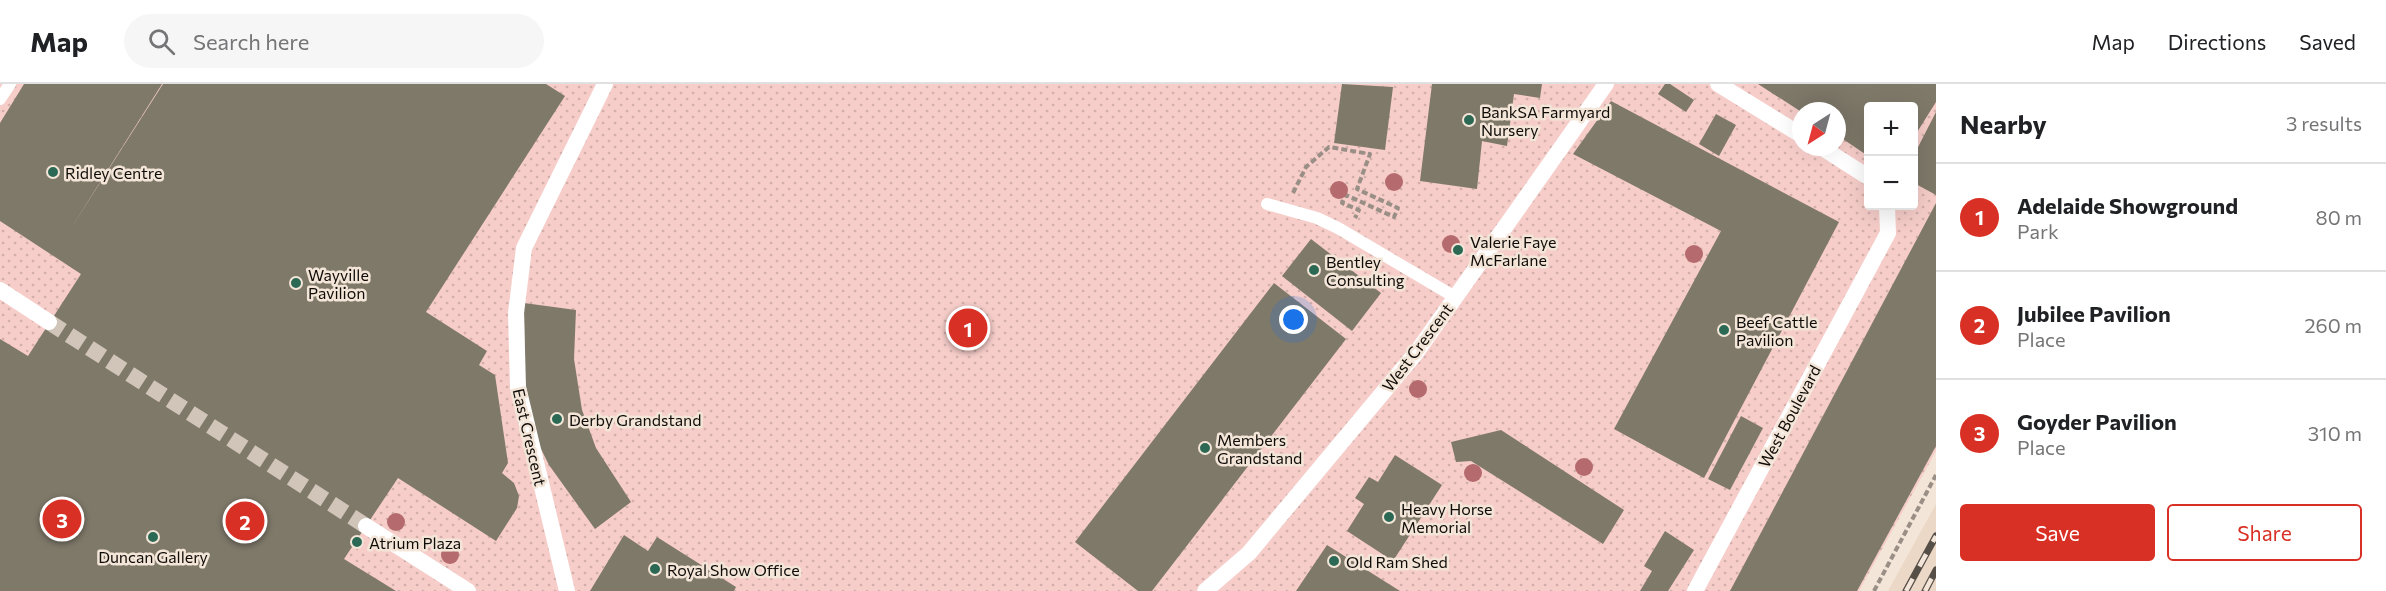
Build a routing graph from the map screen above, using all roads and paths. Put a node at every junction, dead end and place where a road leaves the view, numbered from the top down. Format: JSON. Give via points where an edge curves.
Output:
{"nodes":[{"id":1,"x":10,"y":84,"type":"edge"},
{"id":2,"x":605,"y":84,"type":"edge"},
{"id":3,"x":1606,"y":84,"type":"edge"},
{"id":4,"x":1718,"y":84,"type":"edge"},
{"id":5,"x":0,"y":99,"type":"edge"},
{"id":6,"x":1792,"y":129,"type":"edge"},
{"id":7,"x":1835,"y":156,"type":"edge"},
{"id":8,"x":1864,"y":174,"type":"edge"},
{"id":9,"x":1267,"y":204,"type":"dead end"},
{"id":10,"x":1285,"y":209,"type":"junction"},
{"id":11,"x":1887,"y":210,"type":"edge"},
{"id":12,"x":1366,"y":223,"type":"dead end"},
{"id":13,"x":0,"y":290,"type":"edge"},
{"id":14,"x":1455,"y":297,"type":"junction"},
{"id":15,"x":50,"y":322,"type":"tunnel mouth"},
{"id":16,"x":1936,"y":475,"type":"edge"},
{"id":17,"x":366,"y":526,"type":"tunnel mouth"},
{"id":18,"x":468,"y":591,"type":"edge"},
{"id":19,"x":567,"y":591,"type":"edge"},
{"id":20,"x":1205,"y":591,"type":"edge"},
{"id":21,"x":1695,"y":591,"type":"edge"},
{"id":22,"x":1874,"y":591,"type":"edge"}],
"edges":[{"from":1,"to":5,"type":"lane"},
{"from":2,"to":19,"type":"street","name":"East Crescent","via":[[524,248],[516,313],[518,387]]},
{"from":3,"to":14,"type":"street","name":"West Crescent"},
{"from":4,"to":6,"type":"street"},
{"from":7,"to":8,"type":"street"},
{"from":9,"to":10,"type":"lane"},
{"from":10,"to":12,"type":"path","via":[[1306,167],[1329,147],[1370,154],[1356,189],[1398,208],[1394,217],[1346,195],[1342,203],[1359,210],[1355,218]]},
{"from":10,"to":14,"type":"lane","via":[[1338,228]]},
{"from":11,"to":21,"type":"street","name":"West Boulevard","via":[[1888,233]]},
{"from":13,"to":15,"type":"street"},
{"from":14,"to":20,"type":"street","name":"West Crescent","via":[[1416,353],[1249,553]]},
{"from":16,"to":22,"type":"path"},
{"from":17,"to":18,"type":"street"}]}
